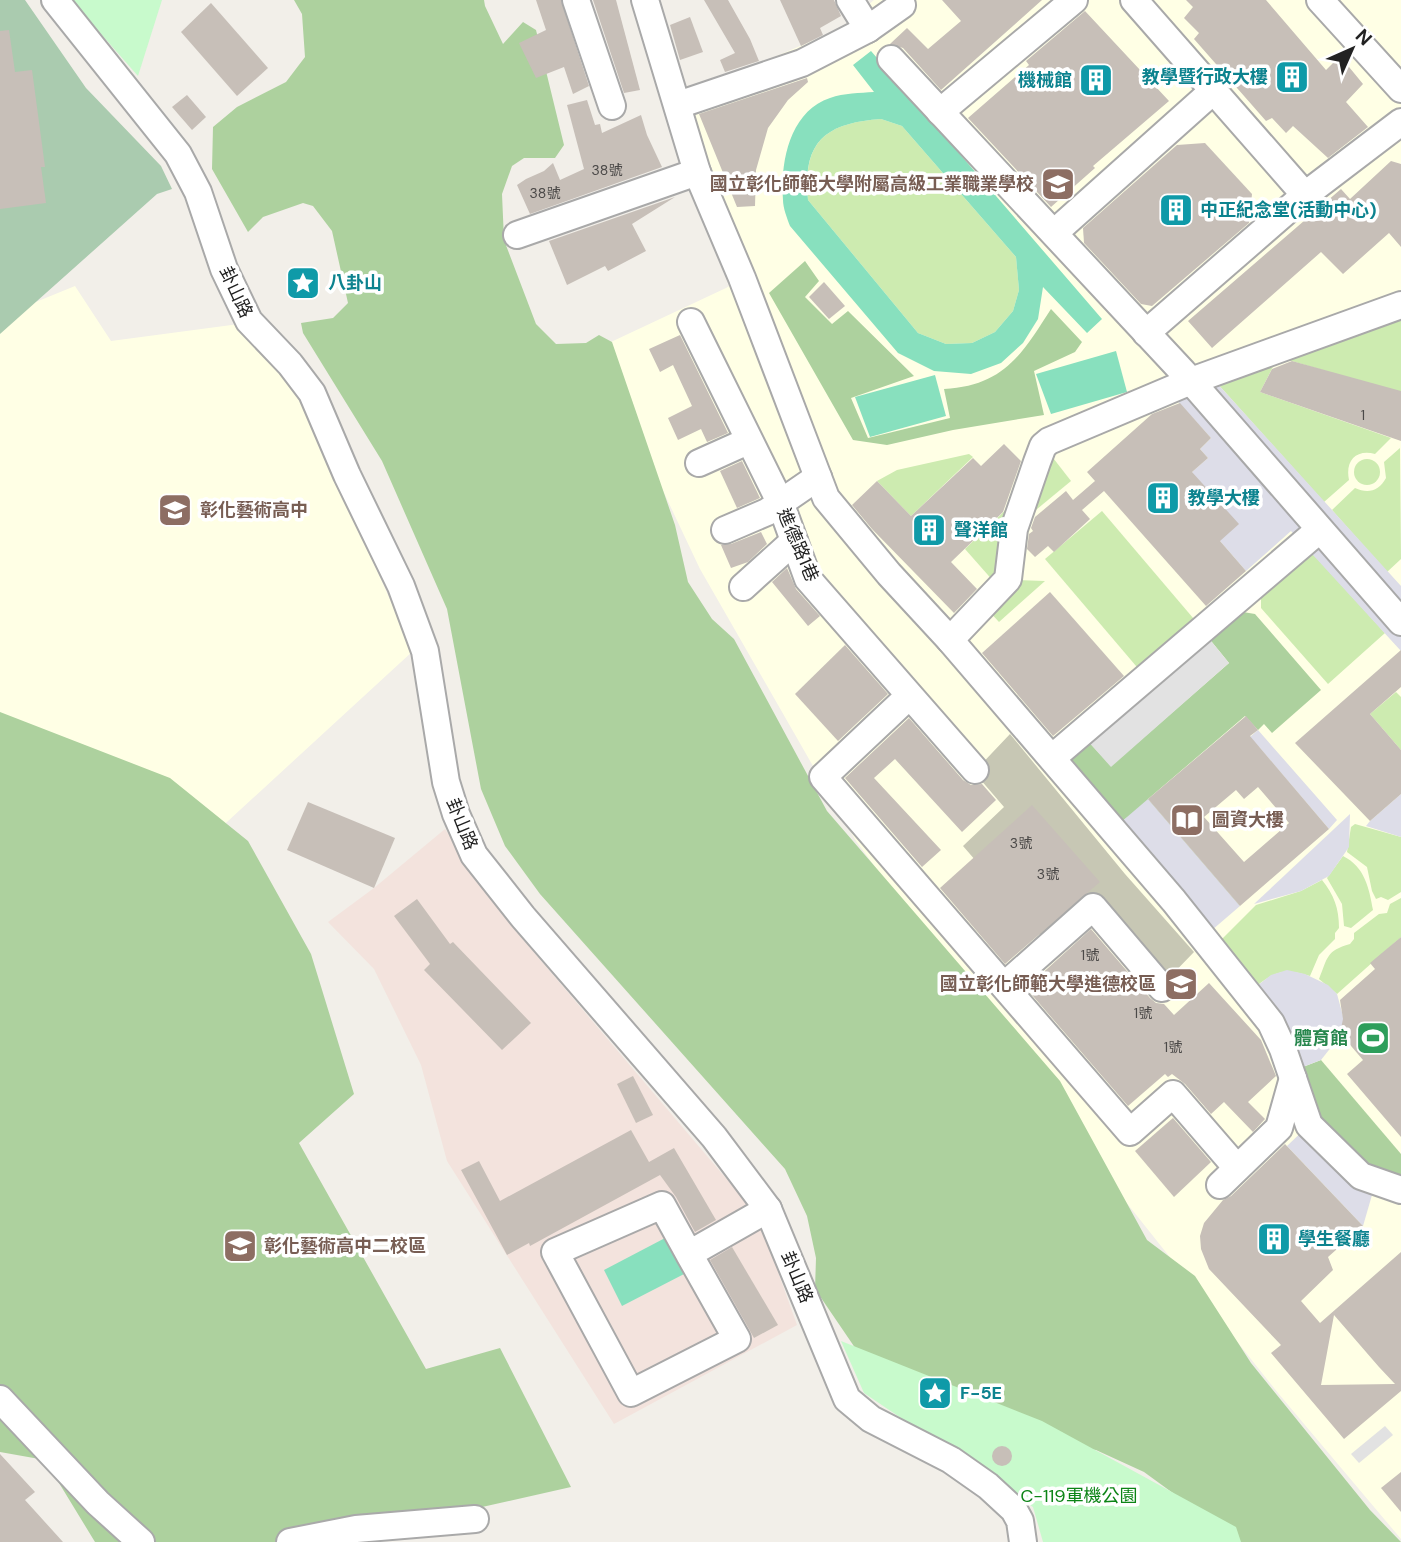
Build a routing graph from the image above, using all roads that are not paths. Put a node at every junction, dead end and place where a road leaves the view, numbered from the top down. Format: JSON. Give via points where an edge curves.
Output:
{"nodes":[{"id":1,"x":55,"y":0,"type":"edge"},
{"id":2,"x":576,"y":0,"type":"edge"},
{"id":3,"x":645,"y":0,"type":"edge"},
{"id":4,"x":850,"y":0,"type":"edge"},
{"id":5,"x":900,"y":0,"type":"edge"},
{"id":6,"x":1074,"y":0,"type":"edge"},
{"id":7,"x":1134,"y":0,"type":"edge"},
{"id":8,"x":1323,"y":1,"type":"edge"},
{"id":9,"x":868,"y":29,"type":"junction"},
{"id":10,"x":891,"y":59,"type":"dead end"},
{"id":11,"x":1401,"y":89,"type":"edge"},
{"id":12,"x":1214,"y":90,"type":"junction"},
{"id":13,"x":678,"y":105,"type":"junction"},
{"id":14,"x":612,"y":106,"type":"dead end"},
{"id":15,"x":940,"y":112,"type":"junction"},
{"id":16,"x":1401,"y":122,"type":"edge"},
{"id":17,"x":697,"y":172,"type":"junction"},
{"id":18,"x":1305,"y":195,"type":"junction"},
{"id":19,"x":1054,"y":233,"type":"junction"},
{"id":20,"x":517,"y":235,"type":"dead end"},
{"id":21,"x":1401,"y":304,"type":"edge"},
{"id":22,"x":691,"y":323,"type":"dead end"},
{"id":23,"x":1146,"y":333,"type":"junction"},
{"id":24,"x":1191,"y":382,"type":"junction"},
{"id":25,"x":748,"y":441,"type":"junction"},
{"id":26,"x":699,"y":463,"type":"dead end"},
{"id":27,"x":818,"y":477,"type":"junction"},
{"id":28,"x":780,"y":502,"type":"junction"},
{"id":29,"x":725,"y":530,"type":"dead end"},
{"id":30,"x":1319,"y":530,"type":"junction"},
{"id":31,"x":794,"y":541,"type":"junction"},
{"id":32,"x":743,"y":587,"type":"dead end"},
{"id":33,"x":1401,"y":622,"type":"edge"},
{"id":34,"x":950,"y":639,"type":"junction"},
{"id":35,"x":909,"y":696,"type":"junction"},
{"id":36,"x":1052,"y":758,"type":"junction"},
{"id":37,"x":975,"y":770,"type":"dead end"},
{"id":38,"x":1005,"y":985,"type":"junction"},
{"id":39,"x":1162,"y":988,"type":"dead end"},
{"id":40,"x":1293,"y":1078,"type":"junction"},
{"id":41,"x":1401,"y":1190,"type":"edge"},
{"id":42,"x":768,"y":1209,"type":"junction"},
{"id":43,"x":689,"y":1254,"type":"junction"},
{"id":44,"x":0,"y":1399,"type":"edge"},
{"id":45,"x":475,"y":1519,"type":"dead end"},
{"id":46,"x":360,"y":1535,"type":"edge"},
{"id":47,"x":141,"y":1542,"type":"edge"},
{"id":48,"x":290,"y":1542,"type":"edge"},
{"id":49,"x":1023,"y":1542,"type":"edge"}],
"edges":[{"from":1,"to":42,"type":"street","name":"卦山路","via":[[178,154],[198,192],[223,269],[249,321],[312,393],[401,586],[425,651],[446,782],[474,855],[714,1137]]},
{"from":2,"to":14,"type":"street"},
{"from":3,"to":13,"type":"street"},
{"from":4,"to":9,"type":"street"},
{"from":5,"to":9,"type":"street","via":[[902,5]]},
{"from":6,"to":15,"type":"street"},
{"from":7,"to":12,"type":"street"},
{"from":8,"to":11,"type":"street"},
{"from":9,"to":13,"type":"street","via":[[802,63]]},
{"from":10,"to":15,"type":"street"},
{"from":12,"to":18,"type":"street"},
{"from":12,"to":19,"type":"street"},
{"from":13,"to":17,"type":"street"},
{"from":15,"to":19,"type":"street"},
{"from":16,"to":18,"type":"street"},
{"from":17,"to":20,"type":"street"},
{"from":17,"to":27,"type":"street"},
{"from":18,"to":23,"type":"street"},
{"from":19,"to":23,"type":"street"},
{"from":21,"to":24,"type":"street"},
{"from":22,"to":25,"type":"street","name":"進德路1巷"},
{"from":23,"to":24,"type":"street"},
{"from":24,"to":30,"type":"street"},
{"from":24,"to":34,"type":"street","via":[[1043,446],[1014,529],[1008,579]]},
{"from":25,"to":26,"type":"street"},
{"from":25,"to":28,"type":"street","name":"進德路1巷"},
{"from":27,"to":28,"type":"street"},
{"from":27,"to":34,"type":"street","via":[[826,498],[859,539]]},
{"from":28,"to":29,"type":"street"},
{"from":28,"to":31,"type":"street","name":"進德路1巷"},
{"from":30,"to":33,"type":"street"},
{"from":30,"to":36,"type":"street"},
{"from":31,"to":32,"type":"street"},
{"from":31,"to":35,"type":"street","name":"進德路1巷","via":[[808,579]]},
{"from":34,"to":36,"type":"street"},
{"from":35,"to":37,"type":"street","name":"進德路1巷"},
{"from":35,"to":38,"type":"street","via":[[823,777]]},
{"from":36,"to":40,"type":"street","via":[[1275,1029]]},
{"from":38,"to":39,"type":"street","via":[[1093,907]]},
{"from":38,"to":40,"type":"street","via":[[1130,1132],[1173,1094],[1228,1177],[1279,1128]]},
{"from":40,"to":41,"type":"street","via":[[1309,1125],[1362,1176]]},
{"from":42,"to":43,"type":"street"},
{"from":42,"to":49,"type":"street","name":"卦山路","via":[[848,1399],[871,1419],[951,1460],[988,1486],[1014,1510]]},
{"from":43,"to":43,"type":"street","via":[[737,1339],[631,1393],[555,1252],[662,1205]]},
{"from":44,"to":47,"type":"street"},
{"from":45,"to":46,"type":"street"},
{"from":46,"to":48,"type":"street"}]}
